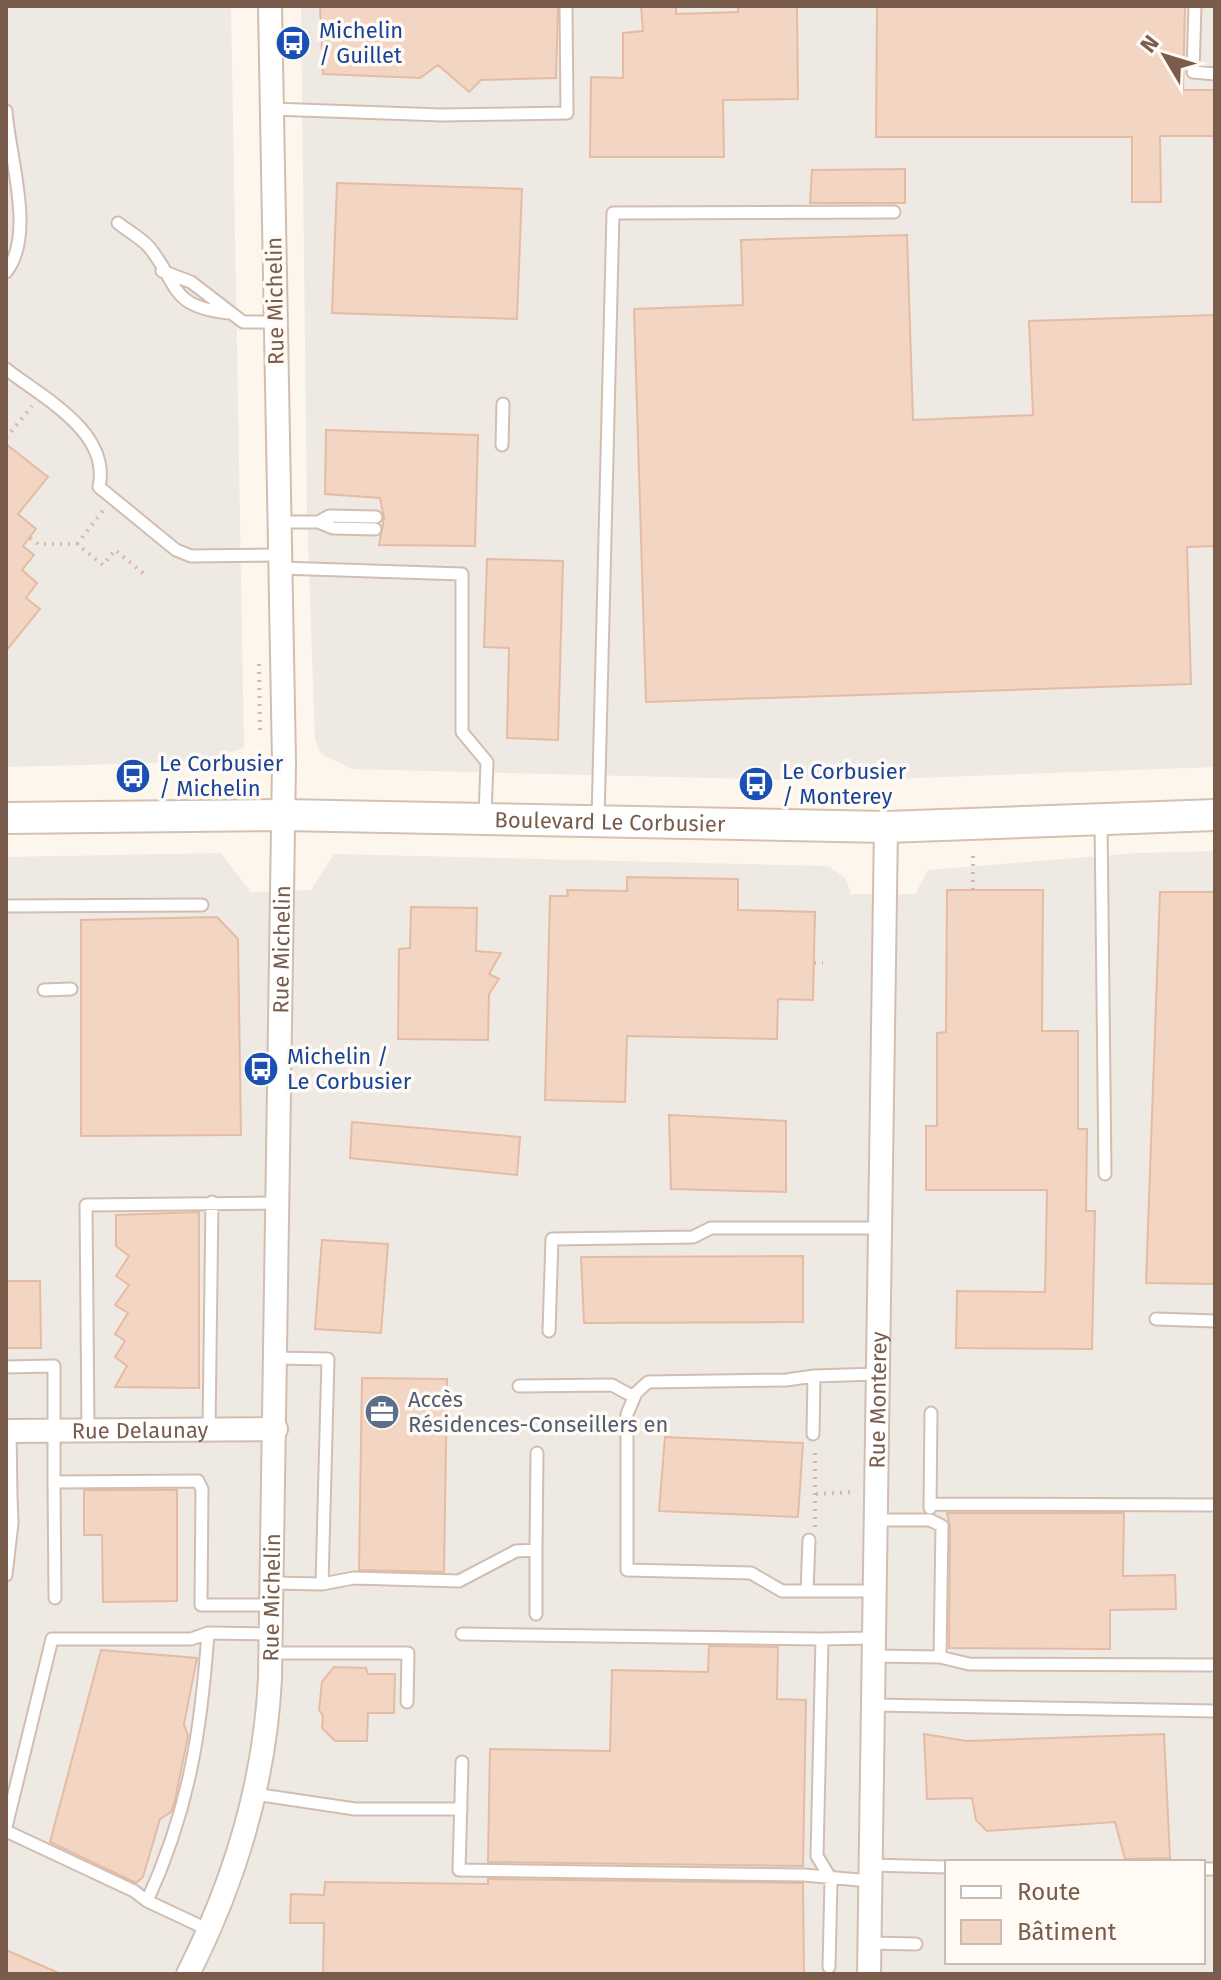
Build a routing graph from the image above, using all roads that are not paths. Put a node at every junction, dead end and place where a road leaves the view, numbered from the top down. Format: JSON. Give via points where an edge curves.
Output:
{"nodes":[{"id":1,"x":270,"y":6,"type":"edge"},
{"id":2,"x":566,"y":6,"type":"edge"},
{"id":3,"x":1195,"y":6,"type":"edge"},
{"id":4,"x":1215,"y":74,"type":"edge"},
{"id":5,"x":272,"y":109,"type":"junction"},
{"id":6,"x":6,"y":111,"type":"edge"},
{"id":7,"x":894,"y":212,"type":"dead end"},
{"id":8,"x":118,"y":223,"type":"dead end"},
{"id":9,"x":162,"y":271,"type":"junction"},
{"id":10,"x":6,"y":272,"type":"edge"},
{"id":11,"x":228,"y":313,"type":"junction"},
{"id":12,"x":276,"y":322,"type":"junction"},
{"id":13,"x":6,"y":369,"type":"edge"},
{"id":14,"x":503,"y":404,"type":"dead end"},
{"id":15,"x":502,"y":445,"type":"dead end"},
{"id":16,"x":280,"y":522,"type":"junction"},
{"id":17,"x":376,"y":523,"type":"dead end"},
{"id":18,"x":280,"y":562,"type":"junction"},
{"id":19,"x":284,"y":815,"type":"junction"},
{"id":20,"x":1215,"y":815,"type":"edge"},
{"id":21,"x":6,"y":818,"type":"edge"},
{"id":22,"x":484,"y":820,"type":"junction"},
{"id":23,"x":1101,"y":820,"type":"junction"},
{"id":24,"x":598,"y":822,"type":"junction"},
{"id":25,"x":886,"y":827,"type":"junction"},
{"id":26,"x":202,"y":905,"type":"dead end"},
{"id":27,"x":6,"y":906,"type":"edge"},
{"id":28,"x":71,"y":989,"type":"dead end"},
{"id":29,"x":44,"y":990,"type":"dead end"},
{"id":30,"x":1105,"y":1174,"type":"dead end"},
{"id":31,"x":212,"y":1202,"type":"junction"},
{"id":32,"x":279,"y":1203,"type":"junction"},
{"id":33,"x":879,"y":1228,"type":"junction"},
{"id":34,"x":1156,"y":1319,"type":"dead end"},
{"id":35,"x":1215,"y":1321,"type":"edge"},
{"id":36,"x":549,"y":1331,"type":"dead end"},
{"id":37,"x":277,"y":1358,"type":"junction"},
{"id":38,"x":6,"y":1367,"type":"edge"},
{"id":39,"x":877,"y":1374,"type":"junction"},
{"id":40,"x":814,"y":1376,"type":"junction"},
{"id":41,"x":519,"y":1386,"type":"dead end"},
{"id":42,"x":634,"y":1397,"type":"junction"},
{"id":43,"x":931,"y":1413,"type":"dead end"},
{"id":44,"x":209,"y":1429,"type":"junction"},
{"id":45,"x":276,"y":1429,"type":"junction"},
{"id":46,"x":88,"y":1430,"type":"junction"},
{"id":47,"x":8,"y":1431,"type":"edge"},
{"id":48,"x":54,"y":1431,"type":"junction"},
{"id":49,"x":813,"y":1434,"type":"dead end"},
{"id":50,"x":537,"y":1453,"type":"dead end"},
{"id":51,"x":54,"y":1482,"type":"junction"},
{"id":52,"x":8,"y":1496,"type":"edge"},
{"id":53,"x":930,"y":1504,"type":"junction"},
{"id":54,"x":1215,"y":1505,"type":"edge"},
{"id":55,"x":875,"y":1520,"type":"junction"},
{"id":56,"x":930,"y":1520,"type":"junction"},
{"id":57,"x":809,"y":1540,"type":"dead end"},
{"id":58,"x":536,"y":1550,"type":"junction"},
{"id":59,"x":6,"y":1575,"type":"edge"},
{"id":60,"x":322,"y":1584,"type":"junction"},
{"id":61,"x":807,"y":1591,"type":"junction"},
{"id":62,"x":874,"y":1591,"type":"junction"},
{"id":63,"x":271,"y":1594,"type":"junction"},
{"id":64,"x":55,"y":1598,"type":"dead end"},
{"id":65,"x":536,"y":1614,"type":"dead end"},
{"id":66,"x":208,"y":1633,"type":"junction"},
{"id":67,"x":462,"y":1634,"type":"dead end"},
{"id":68,"x":822,"y":1639,"type":"junction"},
{"id":69,"x":271,"y":1644,"type":"junction"},
{"id":70,"x":873,"y":1647,"type":"junction"},
{"id":71,"x":940,"y":1657,"type":"junction"},
{"id":72,"x":1215,"y":1665,"type":"edge"},
{"id":73,"x":407,"y":1702,"type":"dead end"},
{"id":74,"x":872,"y":1705,"type":"junction"},
{"id":75,"x":1215,"y":1711,"type":"edge"},
{"id":76,"x":462,"y":1762,"type":"dead end"},
{"id":77,"x":254,"y":1794,"type":"junction"},
{"id":78,"x":461,"y":1809,"type":"junction"},
{"id":79,"x":6,"y":1829,"type":"edge"},
{"id":80,"x":945,"y":1867,"type":"edge"},
{"id":81,"x":870,"y":1873,"type":"junction"},
{"id":82,"x":831,"y":1879,"type":"junction"},
{"id":83,"x":147,"y":1901,"type":"junction"},
{"id":84,"x":209,"y":1930,"type":"junction"},
{"id":85,"x":869,"y":1943,"type":"junction"},
{"id":86,"x":916,"y":1944,"type":"dead end"},
{"id":87,"x":829,"y":1967,"type":"dead end"},
{"id":88,"x":188,"y":1974,"type":"edge"},
{"id":89,"x":869,"y":1974,"type":"edge"}],
"edges":[{"from":1,"to":5,"type":"street","name":"Rue Michelin"},
{"from":2,"to":5,"type":"lane","via":[[567,113]]},
{"from":3,"to":4,"type":"lane","via":[[1193,72]]},
{"from":5,"to":12,"type":"street","name":"Rue Michelin"},
{"from":6,"to":10,"type":"lane","via":[[20,244]]},
{"from":7,"to":24,"type":"lane","via":[[613,213]]},
{"from":8,"to":9,"type":"lane","via":[[148,247]]},
{"from":9,"to":11,"type":"lane","via":[[191,282]]},
{"from":9,"to":11,"type":"lane","via":[[180,298],[202,310]]},
{"from":11,"to":12,"type":"lane","via":[[248,324]]},
{"from":12,"to":16,"type":"street","name":"Rue Michelin"},
{"from":13,"to":18,"type":"lane","via":[[90,437],[102,468],[99,487],[176,550],[191,556]]},
{"from":14,"to":15,"type":"lane"},
{"from":16,"to":17,"type":"lane","via":[[318,522],[329,516]]},
{"from":16,"to":18,"type":"street","name":"Rue Michelin"},
{"from":18,"to":19,"type":"street","name":"Rue Michelin"},
{"from":18,"to":22,"type":"lane","via":[[462,574],[462,732],[487,762]]},
{"from":19,"to":21,"type":"street","name":"Boulevard Le Corbusier"},
{"from":19,"to":22,"type":"street","name":"Boulevard Le Corbusier"},
{"from":19,"to":32,"type":"street","name":"Rue Michelin"},
{"from":20,"to":23,"type":"street","name":"Boulevard Le Corbusier"},
{"from":22,"to":24,"type":"street","name":"Boulevard Le Corbusier"},
{"from":23,"to":25,"type":"street","name":"Boulevard Le Corbusier"},
{"from":23,"to":30,"type":"lane"},
{"from":24,"to":25,"type":"street","name":"Boulevard Le Corbusier"},
{"from":25,"to":33,"type":"street","name":"Rue Monterey"},
{"from":26,"to":27,"type":"lane"},
{"from":28,"to":29,"type":"lane"},
{"from":31,"to":32,"type":"lane"},
{"from":31,"to":44,"type":"lane"},
{"from":31,"to":46,"type":"lane","via":[[86,1205]]},
{"from":32,"to":37,"type":"street","name":"Rue Michelin"},
{"from":33,"to":36,"type":"lane","via":[[711,1228],[693,1237],[552,1239]]},
{"from":33,"to":39,"type":"street","name":"Rue Monterey"},
{"from":34,"to":35,"type":"lane"},
{"from":37,"to":45,"type":"street","name":"Rue Michelin"},
{"from":37,"to":60,"type":"lane","via":[[328,1359]]},
{"from":38,"to":48,"type":"lane","via":[[54,1366]]},
{"from":39,"to":40,"type":"lane"},
{"from":39,"to":55,"type":"street","name":"Rue Monterey"},
{"from":40,"to":42,"type":"lane","via":[[648,1382]]},
{"from":40,"to":49,"type":"lane"},
{"from":41,"to":42,"type":"lane","via":[[612,1385]]},
{"from":42,"to":61,"type":"lane","via":[[627,1414],[627,1570],[751,1573],[782,1591]]},
{"from":43,"to":53,"type":"lane"},
{"from":44,"to":45,"type":"street","name":"Rue Delaunay"},
{"from":44,"to":46,"type":"street","name":"Rue Delaunay"},
{"from":45,"to":63,"type":"street","name":"Rue Michelin"},
{"from":46,"to":48,"type":"street","name":"Rue Delaunay"},
{"from":47,"to":48,"type":"street","name":"Rue Delaunay"},
{"from":47,"to":52,"type":"lane"},
{"from":48,"to":51,"type":"lane"},
{"from":50,"to":58,"type":"lane"},
{"from":51,"to":63,"type":"lane","via":[[198,1481],[201,1605]]},
{"from":51,"to":64,"type":"lane"},
{"from":52,"to":59,"type":"lane","via":[[12,1523]]},
{"from":53,"to":54,"type":"lane"},
{"from":53,"to":56,"type":"lane"},
{"from":55,"to":56,"type":"lane"},
{"from":55,"to":62,"type":"street","name":"Rue Monterey"},
{"from":56,"to":71,"type":"lane","via":[[942,1526]]},
{"from":57,"to":61,"type":"lane"},
{"from":58,"to":60,"type":"lane","via":[[516,1551],[459,1581],[354,1578]]},
{"from":58,"to":65,"type":"lane"},
{"from":60,"to":63,"type":"lane"},
{"from":61,"to":62,"type":"lane"},
{"from":62,"to":70,"type":"street","name":"Rue Monterey"},
{"from":63,"to":69,"type":"street","name":"Rue Michelin"},
{"from":66,"to":69,"type":"lane"},
{"from":66,"to":79,"type":"lane","via":[[191,1639],[52,1639]]},
{"from":66,"to":83,"type":"lane","via":[[191,1778]]},
{"from":67,"to":68,"type":"lane"},
{"from":68,"to":70,"type":"lane"},
{"from":68,"to":82,"type":"lane","via":[[817,1856]]},
{"from":69,"to":73,"type":"lane","via":[[408,1653]]},
{"from":69,"to":77,"type":"street","name":"Rue Michelin","via":[[266,1725]]},
{"from":70,"to":71,"type":"lane"},
{"from":70,"to":74,"type":"street","name":"Rue Monterey"},
{"from":71,"to":72,"type":"lane","via":[[969,1664]]},
{"from":74,"to":75,"type":"lane"},
{"from":74,"to":81,"type":"street","name":"Rue Monterey"},
{"from":76,"to":78,"type":"lane"},
{"from":77,"to":78,"type":"lane","via":[[355,1809]]},
{"from":77,"to":84,"type":"street","name":"Rue Michelin","via":[[235,1865]]},
{"from":78,"to":82,"type":"lane","via":[[459,1870]]},
{"from":79,"to":83,"type":"lane"},
{"from":80,"to":81,"type":"lane"},
{"from":81,"to":82,"type":"lane"},
{"from":81,"to":85,"type":"street","name":"Rue Monterey"},
{"from":82,"to":87,"type":"lane"},
{"from":83,"to":84,"type":"lane"},
{"from":84,"to":88,"type":"street","name":"Rue Michelin"},
{"from":85,"to":86,"type":"lane"},
{"from":85,"to":89,"type":"street","name":"Rue Monterey"}]}
